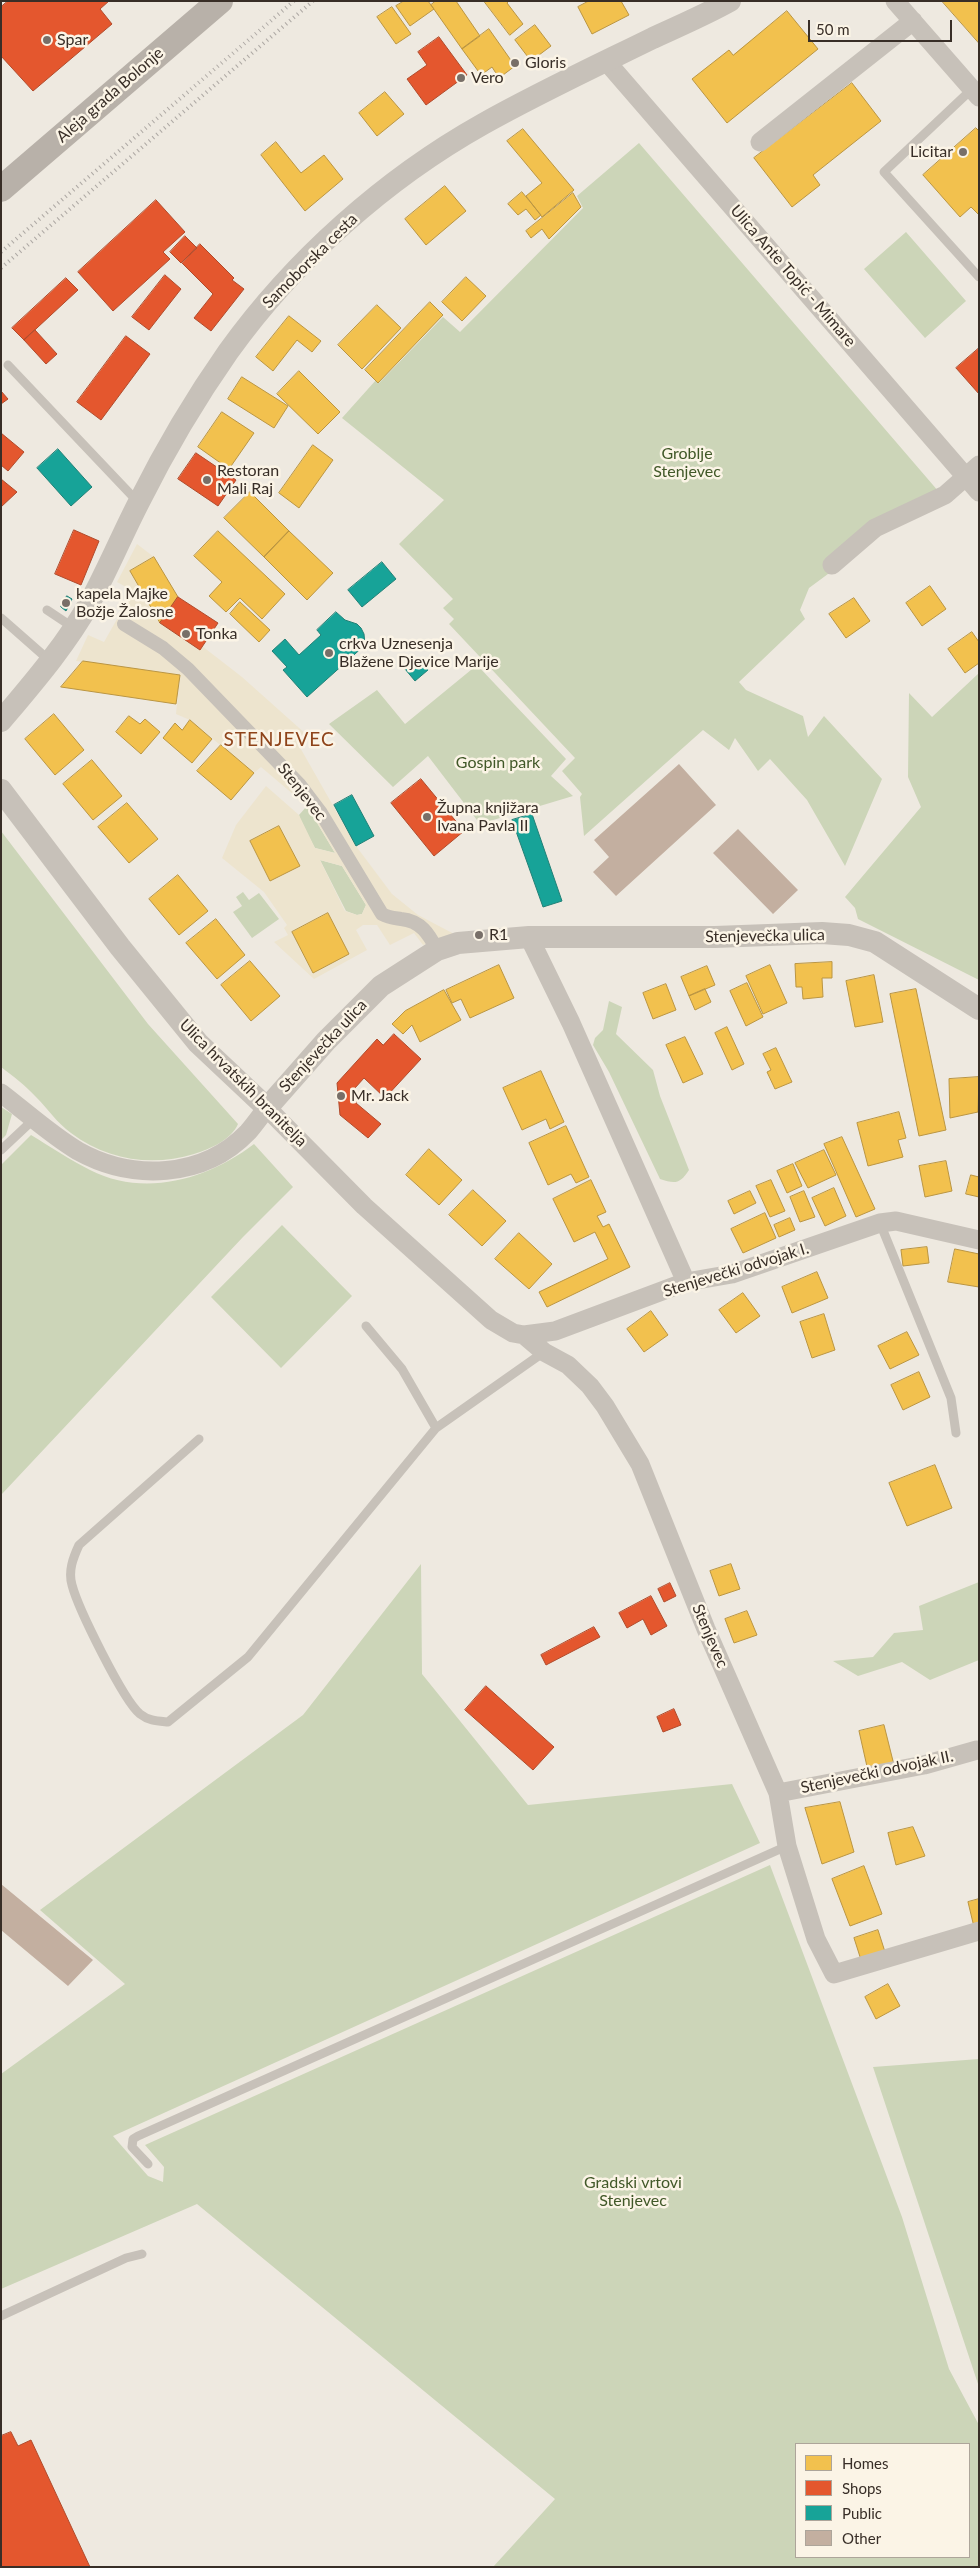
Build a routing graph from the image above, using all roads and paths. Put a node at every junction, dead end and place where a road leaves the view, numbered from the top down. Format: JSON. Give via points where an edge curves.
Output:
{"nodes":[{"id":1,"x":220,"y":1,"type":"edge"},
{"id":2,"x":730,"y":1,"type":"edge"},
{"id":3,"x":896,"y":1,"type":"edge"},
{"id":4,"x":913,"y":22,"type":"junction"},
{"id":5,"x":606,"y":61,"type":"junction"},
{"id":6,"x":975,"y":93,"type":"edge"},
{"id":7,"x":760,"y":142,"type":"dead end"},
{"id":8,"x":5,"y":184,"type":"edge"},
{"id":9,"x":979,"y":277,"type":"edge"},
{"id":10,"x":8,"y":366,"type":"dead end"},
{"id":11,"x":972,"y":470,"type":"edge"},
{"id":12,"x":979,"y":492,"type":"edge"},
{"id":13,"x":138,"y":502,"type":"junction"},
{"id":14,"x":832,"y":565,"type":"dead end"},
{"id":15,"x":47,"y":610,"type":"dead end"},
{"id":16,"x":1,"y":618,"type":"edge"},
{"id":17,"x":124,"y":624,"type":"dead end"},
{"id":18,"x":74,"y":628,"type":"junction"},
{"id":19,"x":50,"y":661,"type":"junction"},
{"id":20,"x":1,"y":720,"type":"edge"},
{"id":21,"x":1,"y":790,"type":"edge"},
{"id":22,"x":529,"y":937,"type":"junction"},
{"id":23,"x":437,"y":950,"type":"junction"},
{"id":24,"x":979,"y":1010,"type":"edge"},
{"id":25,"x":1,"y":1093,"type":"edge"},
{"id":26,"x":267,"y":1108,"type":"junction"},
{"id":27,"x":34,"y":1119,"type":"junction"},
{"id":28,"x":1,"y":1150,"type":"edge"},
{"id":29,"x":880,"y":1223,"type":"junction"},
{"id":30,"x":979,"y":1240,"type":"edge"},
{"id":31,"x":686,"y":1282,"type":"junction"},
{"id":32,"x":366,"y":1326,"type":"dead end"},
{"id":33,"x":524,"y":1335,"type":"junction"},
{"id":34,"x":544,"y":1352,"type":"junction"},
{"id":35,"x":436,"y":1428,"type":"junction"},
{"id":36,"x":956,"y":1433,"type":"dead end"},
{"id":37,"x":199,"y":1439,"type":"dead end"},
{"id":38,"x":976,"y":1750,"type":"dead end"},
{"id":39,"x":778,"y":1793,"type":"junction"},
{"id":40,"x":786,"y":1846,"type":"junction"},
{"id":41,"x":979,"y":1931,"type":"edge"},
{"id":42,"x":148,"y":2164,"type":"dead end"},
{"id":43,"x":142,"y":2254,"type":"dead end"},
{"id":44,"x":1,"y":2316,"type":"edge"}],
"edges":[{"from":1,"to":8,"type":"main road","name":"Aleja grada Bolonje"},
{"from":2,"to":5,"type":"street","name":"Samoborska cesta"},
{"from":3,"to":4,"type":"street"},
{"from":4,"to":6,"type":"street"},
{"from":4,"to":7,"type":"street"},
{"from":5,"to":11,"type":"street","name":"Ulica Ante Topić - Mimare"},
{"from":5,"to":13,"type":"street","name":"Samoborska cesta","via":[[481,125],[424,162],[382,193],[304,263],[263,306],[228,352],[196,400]]},
{"from":6,"to":9,"type":"lane","via":[[884,172]]},
{"from":10,"to":13,"type":"lane"},
{"from":11,"to":12,"type":"street","name":"Ulica Ante Topić - Mimare"},
{"from":11,"to":14,"type":"street","via":[[945,495],[874,528]]},
{"from":13,"to":18,"type":"street","name":"Samoborska cesta","via":[[107,571]]},
{"from":15,"to":18,"type":"lane"},
{"from":16,"to":19,"type":"lane"},
{"from":17,"to":23,"type":"street","name":"Stenjevec","via":[[163,648],[188,669],[252,733],[321,813],[382,914],[418,924],[428,933]]},
{"from":18,"to":19,"type":"street","name":"Samoborska cesta"},
{"from":19,"to":20,"type":"street","name":"Samoborska cesta"},
{"from":21,"to":26,"type":"street","name":"Ulica hrvatskih branitelja","via":[[120,947],[198,1043]]},
{"from":22,"to":23,"type":"street","name":"Stenjevečka ulica","via":[[458,944]]},
{"from":22,"to":24,"type":"street","name":"Stenjevečka ulica","via":[[849,935],[875,942],[891,951]]},
{"from":22,"to":31,"type":"street","via":[[571,1023]]},
{"from":23,"to":26,"type":"street","name":"Stenjevečka ulica","via":[[381,986],[326,1041]]},
{"from":25,"to":27,"type":"street","name":"Stenjevečka ulica"},
{"from":26,"to":27,"type":"street","name":"Stenjevečka ulica","via":[[248,1132],[218,1155],[169,1171],[138,1171],[101,1162],[77,1150]]},
{"from":26,"to":33,"type":"street","name":"Ulica hrvatskih branitelja","via":[[364,1206],[461,1294],[504,1328]]},
{"from":27,"to":28,"type":"lane"},
{"from":29,"to":30,"type":"street","name":"Stenjevečki odvojak I.","via":[[896,1221]]},
{"from":29,"to":31,"type":"street","name":"Stenjevečki odvojak I.","via":[[732,1274]]},
{"from":29,"to":36,"type":"lane","via":[[951,1398]]},
{"from":31,"to":33,"type":"street","name":"Stenjevečki odvojak I.","via":[[585,1322],[555,1331]]},
{"from":32,"to":35,"type":"lane","via":[[402,1369]]},
{"from":33,"to":34,"type":"street","name":"Stenjevec"},
{"from":34,"to":35,"type":"lane"},
{"from":34,"to":39,"type":"street","name":"Stenjevec","via":[[568,1365],[590,1386],[640,1464],[706,1629]]},
{"from":35,"to":37,"type":"lane","via":[[248,1657],[168,1722],[149,1720],[138,1712],[108,1666],[71,1585],[71,1564],[79,1545]]},
{"from":38,"to":39,"type":"street","name":"Stenjevečki odvojak II.","via":[[924,1765]]},
{"from":39,"to":40,"type":"street","name":"Stenjevec"},
{"from":40,"to":41,"type":"street","name":"Stenjevec","via":[[816,1939],[834,1974]]},
{"from":40,"to":42,"type":"lane","via":[[138,2136],[133,2139],[132,2147]]},
{"from":43,"to":44,"type":"lane","via":[[126,2258]]}]}
